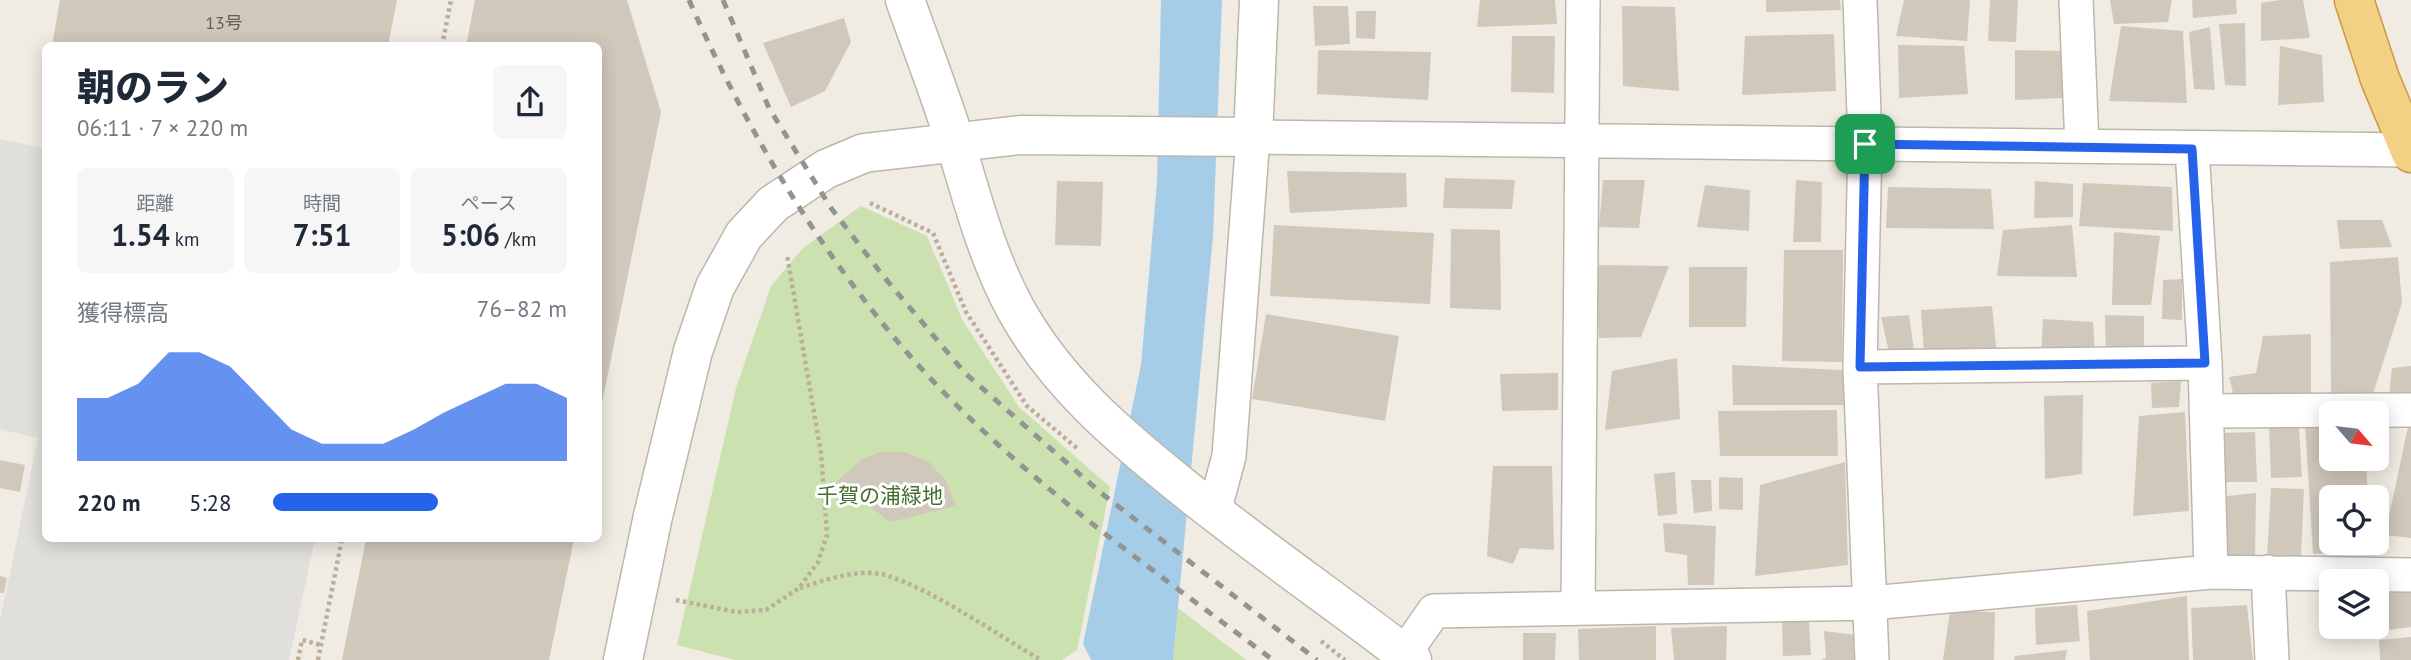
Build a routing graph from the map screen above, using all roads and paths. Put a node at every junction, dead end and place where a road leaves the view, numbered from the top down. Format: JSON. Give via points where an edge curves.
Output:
{"nodes":[{"id":1,"x":451,"y":0,"type":"edge"},
{"id":2,"x":905,"y":0,"type":"edge"},
{"id":3,"x":1259,"y":0,"type":"edge"},
{"id":4,"x":1583,"y":0,"type":"edge"},
{"id":5,"x":1860,"y":0,"type":"edge"},
{"id":6,"x":2076,"y":0,"type":"edge"},
{"id":7,"x":2354,"y":0,"type":"edge"},
{"id":8,"x":443,"y":42,"type":"edge"},
{"id":9,"x":1237,"y":137,"type":"junction"},
{"id":10,"x":1584,"y":141,"type":"junction"},
{"id":11,"x":955,"y":142,"type":"junction"},
{"id":12,"x":1865,"y":144,"type":"junction"},
{"id":13,"x":2082,"y":146,"type":"junction"},
{"id":14,"x":2192,"y":149,"type":"junction"},
{"id":15,"x":2411,"y":151,"type":"edge"},
{"id":16,"x":787,"y":255,"type":"dead end"},
{"id":17,"x":2205,"y":363,"type":"junction"},
{"id":18,"x":1860,"y":367,"type":"junction"},
{"id":19,"x":2411,"y":410,"type":"edge"},
{"id":20,"x":2206,"y":411,"type":"junction"},
{"id":21,"x":1204,"y":504,"type":"junction"},
{"id":22,"x":341,"y":542,"type":"edge"},
{"id":23,"x":2211,"y":572,"type":"junction"},
{"id":24,"x":2268,"y":572,"type":"junction"},
{"id":25,"x":2411,"y":575,"type":"edge"},
{"id":26,"x":799,"y":588,"type":"junction"},
{"id":27,"x":676,"y":600,"type":"dead end"},
{"id":28,"x":1871,"y":603,"type":"junction"},
{"id":29,"x":1578,"y":608,"type":"junction"},
{"id":30,"x":321,"y":645,"type":"junction"},
{"id":31,"x":1408,"y":657,"type":"edge"},
{"id":32,"x":298,"y":660,"type":"edge"},
{"id":33,"x":318,"y":660,"type":"edge"},
{"id":34,"x":623,"y":660,"type":"edge"},
{"id":35,"x":1041,"y":660,"type":"edge"},
{"id":36,"x":1872,"y":660,"type":"edge"},
{"id":37,"x":2272,"y":660,"type":"edge"}],
"edges":[{"from":1,"to":8,"type":"path"},
{"from":2,"to":11,"type":"street"},
{"from":3,"to":9,"type":"street"},
{"from":4,"to":10,"type":"street"},
{"from":5,"to":12,"type":"street"},
{"from":6,"to":13,"type":"street"},
{"from":7,"to":15,"type":"highway","via":[[2380,79]]},
{"from":9,"to":10,"type":"street"},
{"from":9,"to":11,"type":"street","via":[[1020,135]]},
{"from":9,"to":21,"type":"street","via":[[1229,456]]},
{"from":10,"to":12,"type":"street"},
{"from":10,"to":29,"type":"street"},
{"from":11,"to":21,"type":"street","via":[[991,260],[1016,311],[1052,364],[1120,436]]},
{"from":11,"to":34,"type":"street","via":[[850,157],[773,204],[744,235],[715,287],[693,351]]},
{"from":12,"to":13,"type":"street"},
{"from":12,"to":18,"type":"street"},
{"from":13,"to":14,"type":"street"},
{"from":14,"to":15,"type":"street"},
{"from":14,"to":17,"type":"street"},
{"from":16,"to":26,"type":"path","via":[[821,453],[827,535],[818,562]]},
{"from":17,"to":18,"type":"street"},
{"from":17,"to":20,"type":"street"},
{"from":18,"to":28,"type":"street"},
{"from":19,"to":20,"type":"street"},
{"from":20,"to":23,"type":"street"},
{"from":21,"to":31,"type":"street"},
{"from":22,"to":30,"type":"path"},
{"from":23,"to":24,"type":"street"},
{"from":23,"to":28,"type":"street"},
{"from":24,"to":25,"type":"street"},
{"from":24,"to":37,"type":"street"},
{"from":26,"to":27,"type":"path","via":[[766,610],[737,612]]},
{"from":26,"to":35,"type":"path","via":[[842,575],[883,575],[922,592]]},
{"from":28,"to":29,"type":"street"},
{"from":28,"to":36,"type":"street"},
{"from":29,"to":31,"type":"street","via":[[1434,611]]},
{"from":30,"to":32,"type":"path","via":[[302,640]]},
{"from":30,"to":33,"type":"path"}]}
